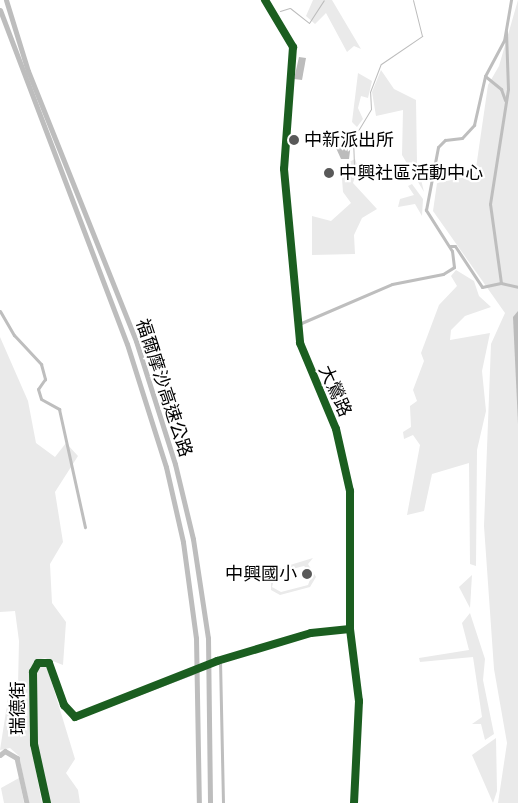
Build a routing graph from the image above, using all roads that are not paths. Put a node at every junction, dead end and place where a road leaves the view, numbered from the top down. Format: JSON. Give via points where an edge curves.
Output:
{"nodes":[{"id":1,"x":6,"y":0,"type":"edge"},
{"id":2,"x":265,"y":0,"type":"edge"},
{"id":3,"x":511,"y":0,"type":"edge"},
{"id":4,"x":0,"y":10,"type":"edge"},
{"id":5,"x":506,"y":21,"type":"junction"},
{"id":6,"x":485,"y":76,"type":"junction"},
{"id":7,"x":506,"y":105,"type":"junction"},
{"id":8,"x":450,"y":246,"type":"junction"},
{"id":9,"x":501,"y":283,"type":"junction"},
{"id":10,"x":518,"y":287,"type":"edge"},
{"id":11,"x":0,"y":311,"type":"edge"},
{"id":12,"x":299,"y":324,"type":"junction"},
{"id":13,"x":85,"y":526,"type":"dead end"},
{"id":14,"x":350,"y":629,"type":"junction"},
{"id":15,"x":219,"y":661,"type":"joint"},
{"id":16,"x":193,"y":672,"type":"tunnel mouth"},
{"id":17,"x":0,"y":755,"type":"edge"},
{"id":18,"x":27,"y":803,"type":"edge"},
{"id":19,"x":47,"y":803,"type":"edge"},
{"id":20,"x":199,"y":803,"type":"edge"},
{"id":21,"x":210,"y":803,"type":"edge"},
{"id":22,"x":224,"y":803,"type":"edge"},
{"id":23,"x":354,"y":803,"type":"edge"}],
"edges":[{"from":1,"to":21,"type":"highway","name":"福爾摩沙高速公路","via":[[28,71],[136,341],[175,464],[193,539],[208,638]]},
{"from":2,"to":12,"type":"street","name":"大鶯路","via":[[293,47],[284,169]]},
{"from":3,"to":5,"type":"street"},
{"from":4,"to":20,"type":"highway","name":"福爾摩沙高速公路","via":[[127,344],[166,467],[183,542],[196,638]]},
{"from":5,"to":6,"type":"street","via":[[504,41]]},
{"from":5,"to":7,"type":"street"},
{"from":6,"to":7,"type":"street","via":[[501,89]]},
{"from":6,"to":8,"type":"street","via":[[470,130],[462,138],[445,140],[438,147],[426,210]]},
{"from":7,"to":9,"type":"street","via":[[490,204]]},
{"from":8,"to":9,"type":"street","via":[[455,246],[482,287]]},
{"from":8,"to":12,"type":"street","via":[[455,260],[448,273],[392,284]]},
{"from":9,"to":10,"type":"street"},
{"from":11,"to":13,"type":"street","via":[[14,335],[41,364],[45,379],[39,395],[59,408]]},
{"from":12,"to":14,"type":"street","name":"大鶯路","via":[[302,351],[336,429],[349,484]]},
{"from":14,"to":15,"type":"street","via":[[311,633]]},
{"from":14,"to":23,"type":"street","name":"大鶯路","via":[[359,701]]},
{"from":15,"to":22,"type":"street"},
{"from":16,"to":19,"type":"street","name":"瑞德街","via":[[75,717],[64,705],[49,663],[38,663],[33,672],[34,744]]},
{"from":17,"to":18,"type":"street","name":"瑞德街","via":[[5,750],[17,758]]}]}
